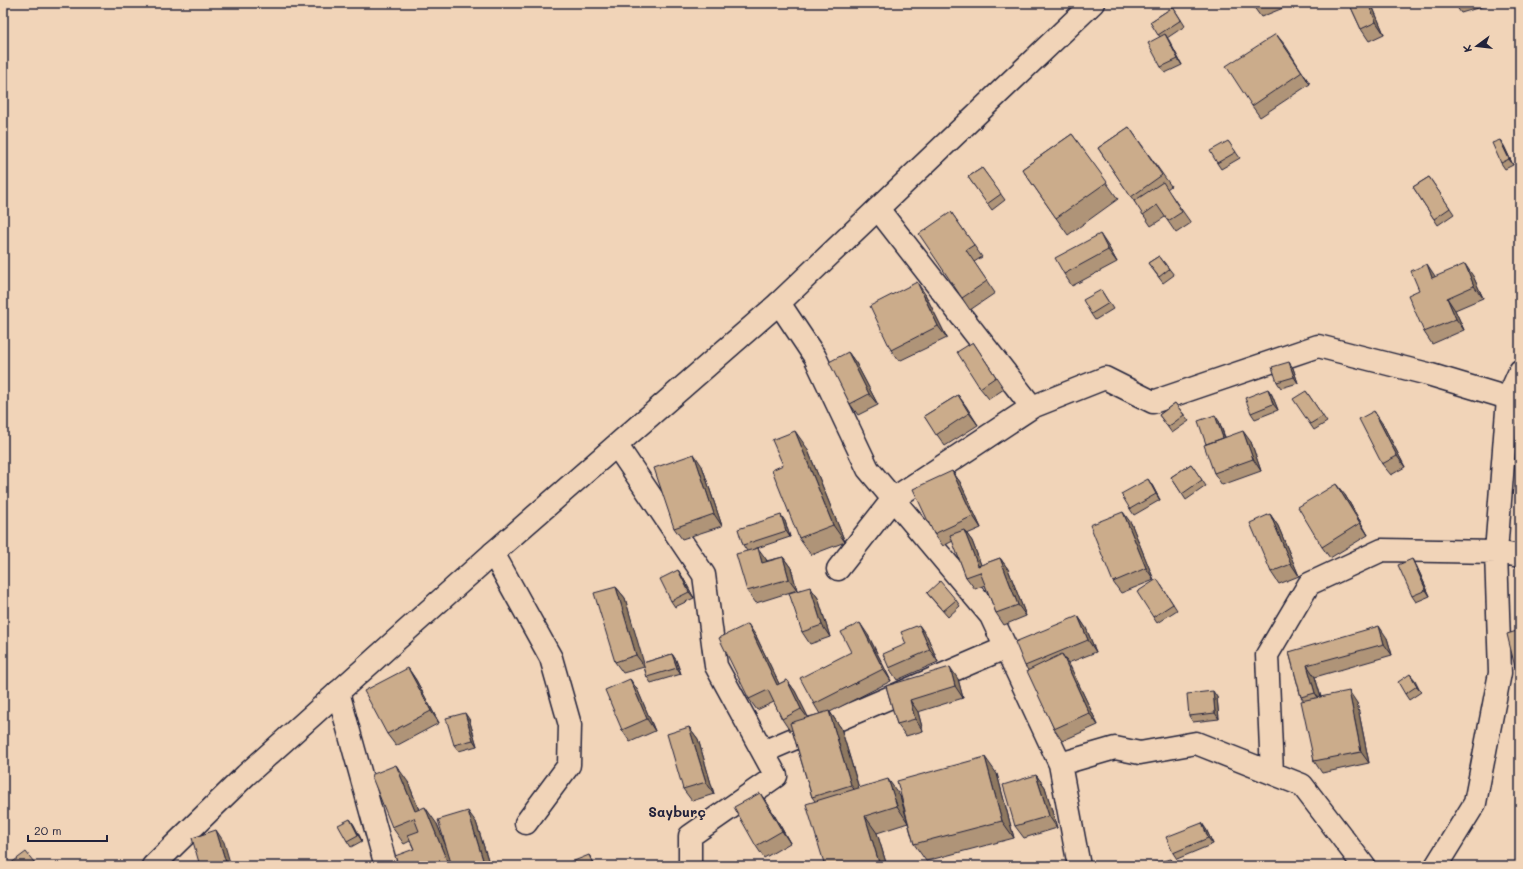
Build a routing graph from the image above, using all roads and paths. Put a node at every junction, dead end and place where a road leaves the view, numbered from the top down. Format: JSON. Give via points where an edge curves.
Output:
{"nodes":[{"id":1,"x":1093,"y":3,"type":"edge"},
{"id":2,"x":878,"y":209,"type":"junction"},
{"id":3,"x":779,"y":303,"type":"junction"},
{"id":4,"x":1520,"y":371,"type":"edge"},
{"id":5,"x":1508,"y":398,"type":"junction"},
{"id":6,"x":1032,"y":407,"type":"junction"},
{"id":7,"x":616,"y":446,"type":"junction"},
{"id":8,"x":893,"y":499,"type":"junction"},
{"id":9,"x":1496,"y":552,"type":"junction"},
{"id":10,"x":493,"y":553,"type":"junction"},
{"id":11,"x":1520,"y":556,"type":"edge"},
{"id":12,"x":838,"y":569,"type":"dead end"},
{"id":13,"x":1005,"y":648,"type":"junction"},
{"id":14,"x":338,"y":692,"type":"junction"},
{"id":15,"x":763,"y":752,"type":"junction"},
{"id":16,"x":1060,"y":764,"type":"junction"},
{"id":17,"x":1272,"y":773,"type":"junction"},
{"id":18,"x":526,"y":823,"type":"dead end"},
{"id":19,"x":153,"y":866,"type":"edge"},
{"id":20,"x":386,"y":866,"type":"edge"},
{"id":21,"x":690,"y":866,"type":"edge"},
{"id":22,"x":1079,"y":866,"type":"edge"},
{"id":23,"x":1364,"y":866,"type":"edge"},
{"id":24,"x":1436,"y":866,"type":"edge"}],
"edges":[{"from":1,"to":2,"type":"street"},
{"from":2,"to":3,"type":"street"},
{"from":2,"to":6,"type":"street"},
{"from":3,"to":7,"type":"street"},
{"from":3,"to":8,"type":"street","via":[[816,357],[868,469]]},
{"from":4,"to":5,"type":"street"},
{"from":5,"to":6,"type":"street","via":[[1428,374],[1318,346],[1153,402],[1105,378]]},
{"from":5,"to":9,"type":"street"},
{"from":6,"to":8,"type":"street"},
{"from":7,"to":10,"type":"street"},
{"from":7,"to":15,"type":"street","via":[[704,575],[716,666]]},
{"from":8,"to":12,"type":"street"},
{"from":8,"to":13,"type":"street","via":[[991,616]]},
{"from":9,"to":11,"type":"street"},
{"from":9,"to":17,"type":"street","via":[[1382,550],[1309,584],[1267,655]]},
{"from":9,"to":24,"type":"street","via":[[1500,672],[1496,696],[1475,803]]},
{"from":10,"to":14,"type":"street"},
{"from":10,"to":18,"type":"street","via":[[551,658],[570,725],[569,766]]},
{"from":13,"to":15,"type":"street"},
{"from":13,"to":16,"type":"street"},
{"from":14,"to":19,"type":"street","via":[[246,775]]},
{"from":14,"to":20,"type":"street"},
{"from":15,"to":21,"type":"street","via":[[776,776],[690,836]]},
{"from":16,"to":17,"type":"street","via":[[1115,748],[1140,753],[1196,743]]},
{"from":16,"to":22,"type":"street"},
{"from":17,"to":23,"type":"street","via":[[1302,785]]}]}
